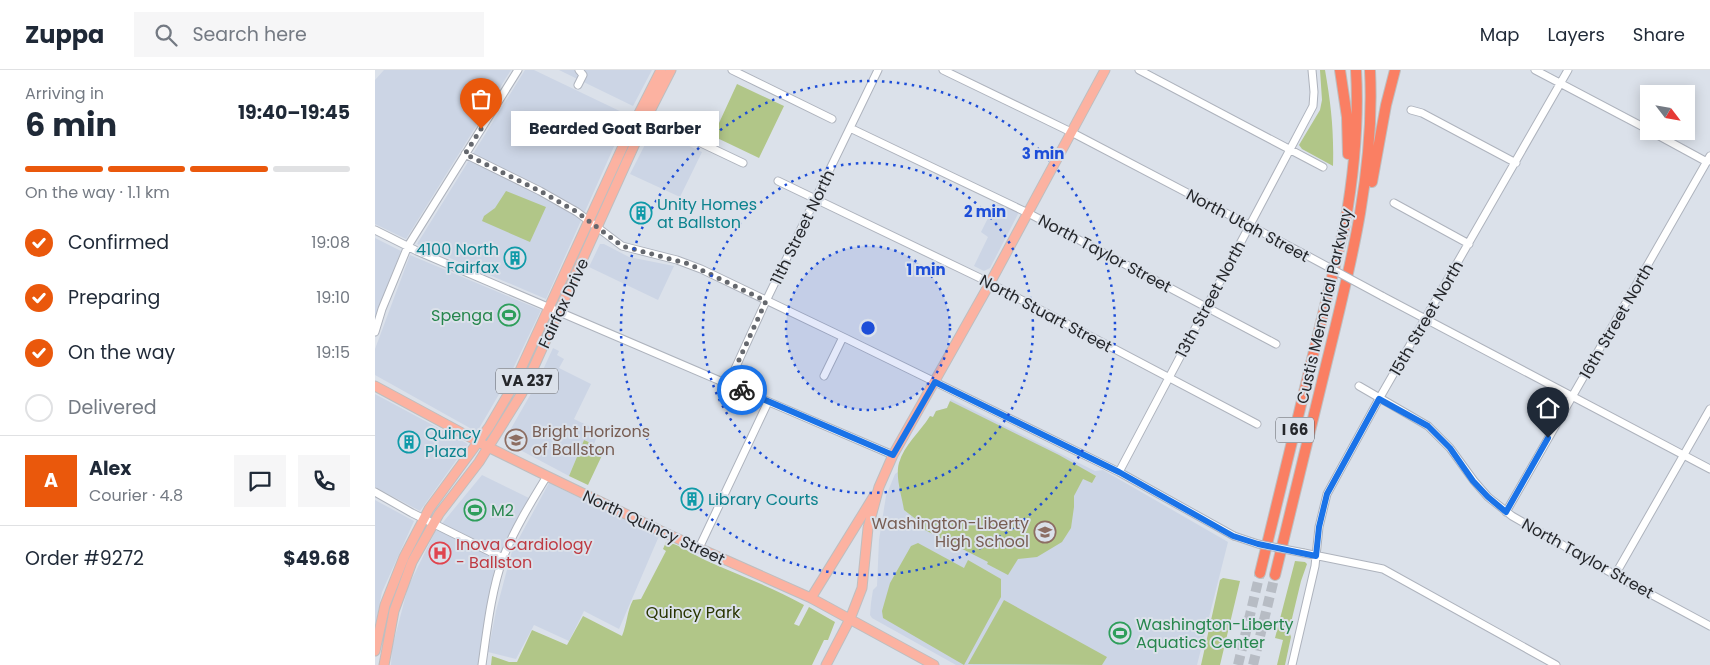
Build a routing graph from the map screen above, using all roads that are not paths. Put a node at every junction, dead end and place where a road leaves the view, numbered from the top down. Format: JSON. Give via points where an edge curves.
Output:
{"nodes":[{"id":1,"x":518,"y":70,"type":"edge"},
{"id":2,"x":579,"y":70,"type":"edge"},
{"id":3,"x":661,"y":70,"type":"edge"},
{"id":4,"x":671,"y":70,"type":"edge"},
{"id":5,"x":732,"y":70,"type":"edge"},
{"id":6,"x":878,"y":70,"type":"edge"},
{"id":7,"x":943,"y":70,"type":"edge"},
{"id":8,"x":1105,"y":70,"type":"edge"},
{"id":9,"x":1139,"y":70,"type":"edge"},
{"id":10,"x":1312,"y":70,"type":"edge"},
{"id":11,"x":1340,"y":70,"type":"edge"},
{"id":12,"x":1356,"y":70,"type":"edge"},
{"id":13,"x":1370,"y":70,"type":"edge"},
{"id":14,"x":1395,"y":70,"type":"edge"},
{"id":15,"x":1535,"y":70,"type":"edge"},
{"id":16,"x":1569,"y":70,"type":"edge"},
{"id":17,"x":1561,"y":84,"type":"junction"},
{"id":18,"x":578,"y":85,"type":"dead end"},
{"id":19,"x":1411,"y":110,"type":"dead end"},
{"id":20,"x":638,"y":113,"type":"junction"},
{"id":21,"x":647,"y":117,"type":"junction"},
{"id":22,"x":832,"y":119,"type":"dead end"},
{"id":23,"x":1640,"y":126,"type":"edge"},
{"id":24,"x":850,"y":128,"type":"junction"},
{"id":25,"x":1071,"y":132,"type":"junction"},
{"id":26,"x":1668,"y":140,"type":"edge"},
{"id":27,"x":1289,"y":149,"type":"junction"},
{"id":28,"x":465,"y":154,"type":"junction"},
{"id":29,"x":1708,"y":159,"type":"edge"},
{"id":30,"x":743,"y":163,"type":"dead end"},
{"id":31,"x":1516,"y":163,"type":"junction"},
{"id":32,"x":1323,"y":167,"type":"dead end"},
{"id":33,"x":778,"y":180,"type":"dead end"},
{"id":34,"x":815,"y":199,"type":"junction"},
{"id":35,"x":1394,"y":203,"type":"dead end"},
{"id":36,"x":1028,"y":212,"type":"junction"},
{"id":37,"x":589,"y":221,"type":"junction"},
{"id":38,"x":1250,"y":226,"type":"junction"},
{"id":39,"x":597,"y":228,"type":"junction"},
{"id":40,"x":375,"y":230,"type":"edge"},
{"id":41,"x":1469,"y":244,"type":"junction"},
{"id":42,"x":408,"y":246,"type":"junction"},
{"id":43,"x":1340,"y":247,"type":"junction"},
{"id":44,"x":990,"y":283,"type":"junction"},
{"id":45,"x":766,"y":301,"type":"junction"},
{"id":46,"x":549,"y":307,"type":"junction"},
{"id":47,"x":1206,"y":308,"type":"junction"},
{"id":48,"x":559,"y":311,"type":"junction"},
{"id":49,"x":1426,"y":318,"type":"junction"},
{"id":50,"x":1336,"y":328,"type":"junction"},
{"id":51,"x":375,"y":332,"type":"edge"},
{"id":52,"x":843,"y":337,"type":"junction"},
{"id":53,"x":1276,"y":344,"type":"dead end"},
{"id":54,"x":824,"y":376,"type":"dead end"},
{"id":55,"x":1168,"y":378,"type":"junction"},
{"id":56,"x":935,"y":382,"type":"junction"},
{"id":57,"x":728,"y":384,"type":"junction"},
{"id":58,"x":375,"y":386,"type":"edge"},
{"id":59,"x":1359,"y":386,"type":"dead end"},
{"id":60,"x":1572,"y":396,"type":"junction"},
{"id":61,"x":1379,"y":399,"type":"junction"},
{"id":62,"x":768,"y":402,"type":"junction"},
{"id":63,"x":1710,"y":409,"type":"edge"},
{"id":64,"x":1257,"y":424,"type":"dead end"},
{"id":65,"x":478,"y":442,"type":"junction"},
{"id":66,"x":488,"y":447,"type":"junction"},
{"id":67,"x":893,"y":455,"type":"junction"},
{"id":68,"x":1684,"y":455,"type":"junction"},
{"id":69,"x":1710,"y":469,"type":"edge"},
{"id":70,"x":1119,"y":472,"type":"junction"},
{"id":71,"x":547,"y":476,"type":"junction"},
{"id":72,"x":879,"y":487,"type":"junction"},
{"id":73,"x":375,"y":492,"type":"edge"},
{"id":74,"x":1506,"y":512,"type":"junction"},
{"id":75,"x":423,"y":518,"type":"junction"},
{"id":76,"x":433,"y":523,"type":"junction"},
{"id":77,"x":699,"y":548,"type":"junction"},
{"id":78,"x":1316,"y":556,"type":"junction"},
{"id":79,"x":503,"y":558,"type":"junction"},
{"id":80,"x":1260,"y":572,"type":"tunnel mouth"},
{"id":81,"x":1275,"y":575,"type":"tunnel mouth"},
{"id":82,"x":1615,"y":575,"type":"junction"},
{"id":83,"x":811,"y":598,"type":"junction"},
{"id":84,"x":850,"y":619,"type":"junction"},
{"id":85,"x":1710,"y":626,"type":"edge"},
{"id":86,"x":375,"y":651,"type":"edge"},
{"id":87,"x":384,"y":665,"type":"edge"},
{"id":88,"x":481,"y":665,"type":"edge"},
{"id":89,"x":826,"y":665,"type":"edge"},
{"id":90,"x":934,"y":665,"type":"edge"},
{"id":91,"x":1292,"y":665,"type":"edge"},
{"id":92,"x":1556,"y":665,"type":"edge"}],
"edges":[{"from":1,"to":28,"type":"street"},
{"from":2,"to":18,"type":"street","via":[[583,75]]},
{"from":3,"to":20,"type":"main road","name":"Fairfax Drive","number":"VA 237"},
{"from":4,"to":21,"type":"main road","name":"Fairfax Drive","number":"VA 237"},
{"from":5,"to":22,"type":"street"},
{"from":6,"to":24,"type":"street","name":"11th Street North"},
{"from":7,"to":25,"type":"street","name":"North Utah Street"},
{"from":8,"to":25,"type":"main road"},
{"from":9,"to":27,"type":"street"},
{"from":10,"to":27,"type":"street","name":"13th Street North","via":[[1313,106]]},
{"from":11,"to":43,"type":"highway","via":[[1348,137]]},
{"from":12,"to":43,"type":"highway","name":"Custis Memorial Parkway","number":"I 66","via":[[1353,168]]},
{"from":13,"to":50,"type":"highway","name":"Custis Memorial Parkway","number":"I 66","via":[[1371,124],[1364,198]]},
{"from":14,"to":50,"type":"highway","via":[[1380,134],[1359,258]]},
{"from":15,"to":17,"type":"street"},
{"from":16,"to":17,"type":"street","name":"15th Street North"},
{"from":17,"to":23,"type":"street"},
{"from":17,"to":31,"type":"street","name":"15th Street North"},
{"from":19,"to":31,"type":"street"},
{"from":20,"to":21,"type":"street"},
{"from":20,"to":37,"type":"main road","name":"Fairfax Drive","number":"VA 237"},
{"from":21,"to":30,"type":"street"},
{"from":21,"to":39,"type":"main road","name":"Fairfax Drive","number":"VA 237"},
{"from":24,"to":34,"type":"street","name":"11th Street North"},
{"from":24,"to":36,"type":"street","name":"North Taylor Street"},
{"from":25,"to":36,"type":"main road"},
{"from":25,"to":38,"type":"street","name":"North Utah Street"},
{"from":26,"to":29,"type":"street"},
{"from":27,"to":32,"type":"street"},
{"from":27,"to":38,"type":"street","name":"13th Street North"},
{"from":28,"to":37,"type":"street","via":[[540,191]]},
{"from":28,"to":42,"type":"street"},
{"from":29,"to":60,"type":"street","name":"16th Street North"},
{"from":31,"to":41,"type":"street","name":"15th Street North"},
{"from":33,"to":34,"type":"street","name":"North Stuart Street"},
{"from":34,"to":44,"type":"street","name":"North Stuart Street"},
{"from":34,"to":45,"type":"street","name":"11th Street North"},
{"from":35,"to":41,"type":"street"},
{"from":36,"to":44,"type":"main road"},
{"from":36,"to":47,"type":"street","name":"North Taylor Street"},
{"from":37,"to":39,"type":"street"},
{"from":37,"to":46,"type":"main road","name":"Fairfax Drive","number":"VA 237"},
{"from":38,"to":47,"type":"street","name":"13th Street North"},
{"from":38,"to":49,"type":"street","name":"North Utah Street","bridge":true},
{"from":39,"to":45,"type":"street","via":[[628,248],[689,264]]},
{"from":39,"to":48,"type":"main road","name":"Fairfax Drive","number":"VA 237"},
{"from":40,"to":42,"type":"street"},
{"from":41,"to":49,"type":"street","name":"15th Street North"},
{"from":42,"to":46,"type":"street"},
{"from":42,"to":51,"type":"street"},
{"from":43,"to":80,"type":"highway","name":"Custis Memorial Parkway","number":"I 66"},
{"from":44,"to":55,"type":"street","name":"North Stuart Street"},
{"from":44,"to":56,"type":"main road"},
{"from":45,"to":52,"type":"street"},
{"from":45,"to":57,"type":"street","name":"11th Street North"},
{"from":46,"to":48,"type":"street"},
{"from":46,"to":65,"type":"main road","name":"Fairfax Drive","number":"VA 237","via":[[513,386]]},
{"from":47,"to":53,"type":"street","name":"North Taylor Street"},
{"from":47,"to":55,"type":"street","name":"13th Street North"},
{"from":48,"to":57,"type":"street"},
{"from":48,"to":66,"type":"main road","name":"Fairfax Drive","number":"VA 237","via":[[521,393]]},
{"from":49,"to":60,"type":"street","name":"North Utah Street"},
{"from":49,"to":61,"type":"street","name":"15th Street North"},
{"from":50,"to":81,"type":"highway","name":"Custis Memorial Parkway","number":"I 66"},
{"from":52,"to":54,"type":"street"},
{"from":52,"to":56,"type":"street"},
{"from":55,"to":64,"type":"street","name":"North Stuart Street"},
{"from":55,"to":70,"type":"street","name":"13th Street North"},
{"from":56,"to":67,"type":"main road"},
{"from":56,"to":70,"type":"street"},
{"from":57,"to":62,"type":"street"},
{"from":58,"to":65,"type":"main road","name":"North Quincy Street"},
{"from":59,"to":61,"type":"street","name":"North Taylor Street"},
{"from":60,"to":68,"type":"street","name":"North Utah Street"},
{"from":60,"to":74,"type":"street","name":"16th Street North"},
{"from":61,"to":74,"type":"street","name":"North Taylor Street","via":[[1428,426],[1450,448],[1473,481]]},
{"from":61,"to":78,"type":"street","name":"15th Street North","via":[[1327,494]]},
{"from":62,"to":67,"type":"street"},
{"from":62,"to":77,"type":"street"},
{"from":63,"to":68,"type":"street"},
{"from":65,"to":66,"type":"main road","name":"North Quincy Street"},
{"from":65,"to":75,"type":"main road","name":"Fairfax Drive","number":"VA 237"},
{"from":66,"to":71,"type":"main road","name":"North Quincy Street"},
{"from":66,"to":76,"type":"main road","name":"Fairfax Drive","number":"VA 237"},
{"from":67,"to":72,"type":"main road"},
{"from":68,"to":69,"type":"street","name":"North Utah Street"},
{"from":68,"to":82,"type":"street"},
{"from":70,"to":78,"type":"street","bridge":true,"via":[[1233,536]]},
{"from":71,"to":77,"type":"main road","name":"North Quincy Street"},
{"from":71,"to":79,"type":"street"},
{"from":72,"to":83,"type":"main road"},
{"from":72,"to":84,"type":"main road","via":[[868,528],[862,588]]},
{"from":73,"to":75,"type":"street"},
{"from":74,"to":82,"type":"street","name":"North Taylor Street"},
{"from":75,"to":76,"type":"street"},
{"from":75,"to":86,"type":"main road","name":"Fairfax Drive","number":"VA 237","via":[[393,580]]},
{"from":76,"to":79,"type":"street"},
{"from":76,"to":87,"type":"main road","name":"Fairfax Drive","number":"VA 237","via":[[401,588]]},
{"from":77,"to":83,"type":"main road","name":"North Quincy Street"},
{"from":78,"to":91,"type":"street","name":"15th Street North"},
{"from":78,"to":92,"type":"street","via":[[1383,569]]},
{"from":79,"to":88,"type":"street"},
{"from":82,"to":85,"type":"street","name":"North Taylor Street"},
{"from":83,"to":84,"type":"main road","name":"North Quincy Street"},
{"from":84,"to":89,"type":"main road"},
{"from":84,"to":90,"type":"main road","name":"North Quincy Street"}]}
